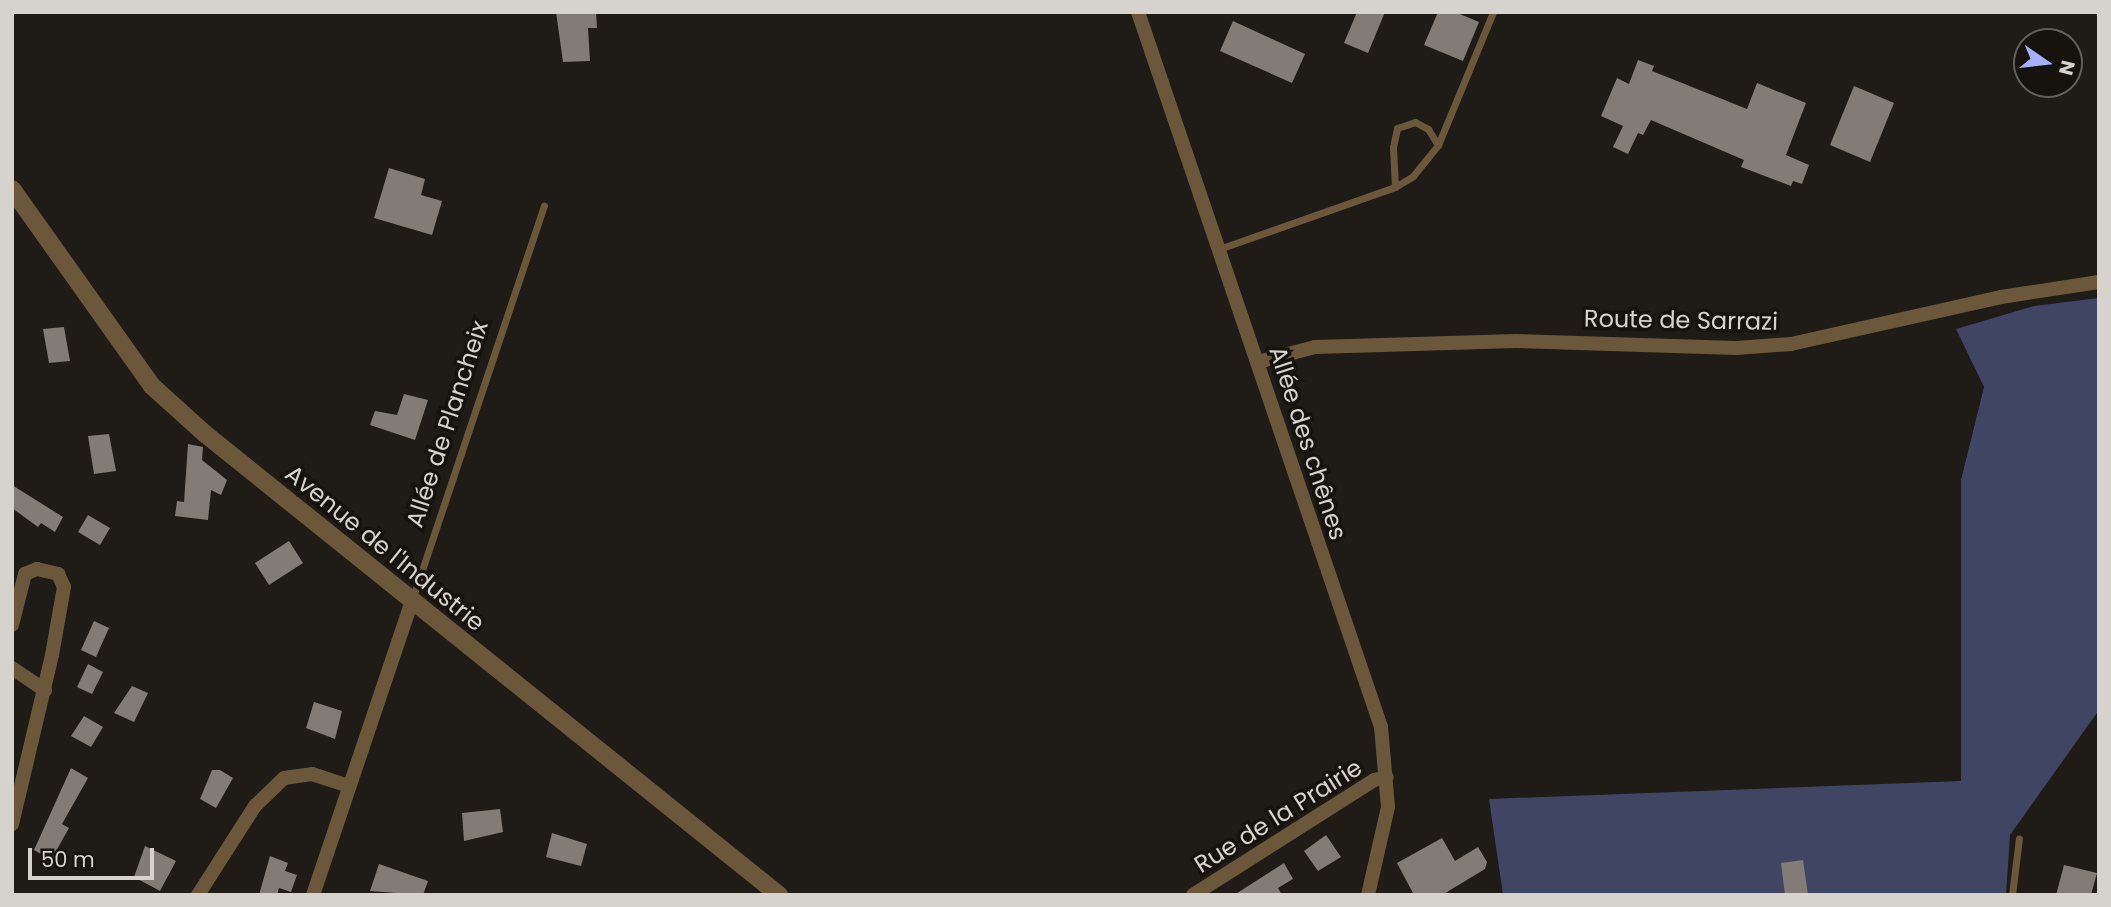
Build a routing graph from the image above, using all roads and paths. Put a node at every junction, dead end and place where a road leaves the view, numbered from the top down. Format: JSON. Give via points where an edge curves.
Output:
{"nodes":[{"id":1,"x":1139,"y":12,"type":"edge"},
{"id":2,"x":1493,"y":12,"type":"edge"},
{"id":3,"x":1438,"y":145,"type":"junction"},
{"id":4,"x":1395,"y":187,"type":"junction"},
{"id":5,"x":12,"y":189,"type":"edge"},
{"id":6,"x":544,"y":205,"type":"dead end"},
{"id":7,"x":1219,"y":249,"type":"junction"},
{"id":8,"x":2099,"y":282,"type":"edge"},
{"id":9,"x":1258,"y":362,"type":"junction"},
{"id":10,"x":412,"y":601,"type":"junction"},
{"id":11,"x":12,"y":625,"type":"edge"},
{"id":12,"x":12,"y":668,"type":"edge"},
{"id":13,"x":45,"y":690,"type":"junction"},
{"id":14,"x":1387,"y":777,"type":"junction"},
{"id":15,"x":349,"y":786,"type":"junction"},
{"id":16,"x":12,"y":824,"type":"edge"},
{"id":17,"x":2019,"y":838,"type":"dead end"},
{"id":18,"x":198,"y":895,"type":"edge"},
{"id":19,"x":313,"y":895,"type":"edge"},
{"id":20,"x":779,"y":895,"type":"edge"},
{"id":21,"x":1193,"y":895,"type":"edge"},
{"id":22,"x":1368,"y":895,"type":"edge"},
{"id":23,"x":2012,"y":895,"type":"edge"}],
"edges":[{"from":1,"to":7,"type":"street","name":"Allée des chênes"},
{"from":2,"to":3,"type":"lane"},
{"from":3,"to":4,"type":"lane","via":[[1422,168]]},
{"from":3,"to":4,"type":"lane","via":[[1428,129],[1415,122],[1397,128],[1392,146]]},
{"from":4,"to":7,"type":"lane"},
{"from":5,"to":10,"type":"street","name":"Avenue de l'Industrie","via":[[152,386]]},
{"from":6,"to":10,"type":"lane","name":"Allée de Plancheix"},
{"from":7,"to":9,"type":"street","name":"Allée des chênes"},
{"from":8,"to":9,"type":"street","name":"Route de Sarrazi","via":[[2001,297],[1791,344],[1736,348],[1517,341],[1328,347]]},
{"from":9,"to":14,"type":"street","name":"Allée des chênes","via":[[1381,727]]},
{"from":10,"to":15,"type":"street","name":"Allée de Plancheix"},
{"from":10,"to":20,"type":"street","name":"Avenue de l'Industrie"},
{"from":11,"to":13,"type":"street","via":[[25,574],[37,569],[58,574],[64,587]]},
{"from":12,"to":13,"type":"street"},
{"from":13,"to":16,"type":"street"},
{"from":14,"to":21,"type":"street","name":"Rue de la Prairie","via":[[1374,780]]},
{"from":14,"to":22,"type":"street","name":"Allée des chênes","via":[[1388,807]]},
{"from":15,"to":18,"type":"street","via":[[312,774],[284,778],[255,806]]},
{"from":15,"to":19,"type":"street","name":"Allée de Plancheix"},
{"from":17,"to":23,"type":"lane"}]}
